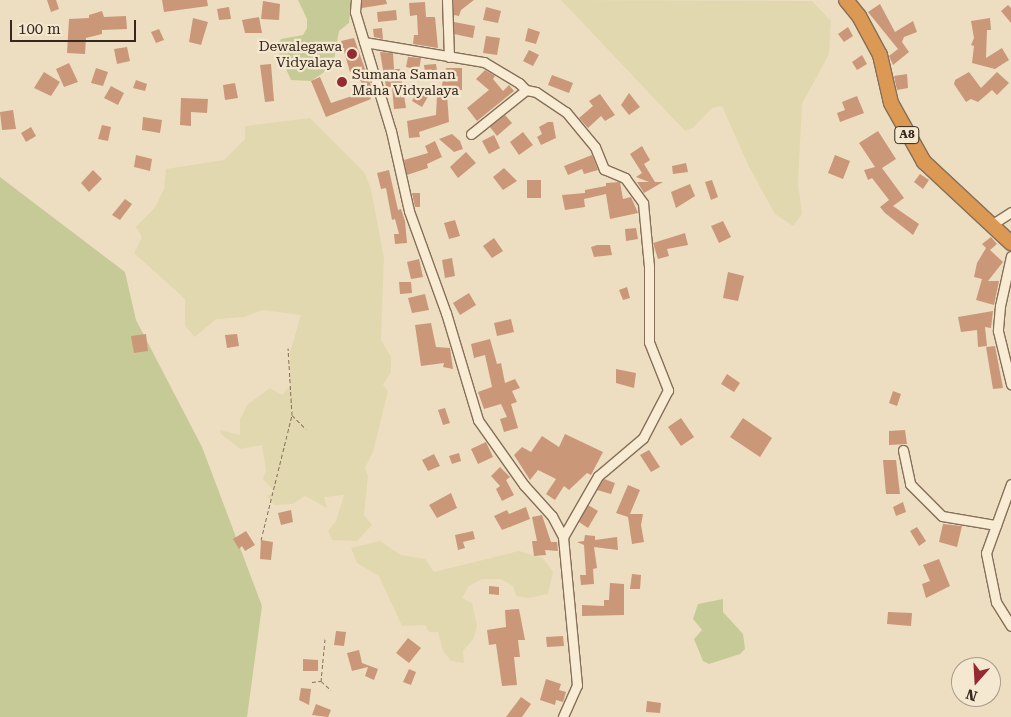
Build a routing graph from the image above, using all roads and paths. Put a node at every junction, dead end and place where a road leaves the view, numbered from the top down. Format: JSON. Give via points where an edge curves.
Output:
{"nodes":[{"id":1,"x":356,"y":0,"type":"edge"},
{"id":2,"x":447,"y":0,"type":"edge"},
{"id":3,"x":846,"y":0,"type":"edge"},
{"id":4,"x":364,"y":42,"type":"junction"},
{"id":5,"x":449,"y":57,"type":"junction"},
{"id":6,"x":526,"y":90,"type":"junction"},
{"id":7,"x":471,"y":134,"type":"dead end"},
{"id":8,"x":1011,"y":212,"type":"edge"},
{"id":9,"x":991,"y":225,"type":"junction"},
{"id":10,"x":1011,"y":243,"type":"edge"},
{"id":11,"x":1011,"y":256,"type":"edge"},
{"id":12,"x":288,"y":348,"type":"dead end"},
{"id":13,"x":1011,"y":384,"type":"edge"},
{"id":14,"x":292,"y":414,"type":"junction"},
{"id":15,"x":306,"y":429,"type":"dead end"},
{"id":16,"x":903,"y":450,"type":"dead end"},
{"id":17,"x":1011,"y":484,"type":"edge"},
{"id":18,"x":996,"y":526,"type":"junction"},
{"id":19,"x":563,"y":537,"type":"junction"},
{"id":20,"x":261,"y":540,"type":"dead end"},
{"id":21,"x":1011,"y":626,"type":"edge"},
{"id":22,"x":325,"y":639,"type":"dead end"},
{"id":23,"x":321,"y":681,"type":"junction"},
{"id":24,"x":312,"y":682,"type":"dead end"},
{"id":25,"x":331,"y":690,"type":"dead end"},
{"id":26,"x":563,"y":717,"type":"edge"}],
"edges":[{"from":1,"to":4,"type":"street","via":[[354,12]]},
{"from":2,"to":5,"type":"street"},
{"from":3,"to":9,"type":"highway","number":"A8","via":[[859,16],[880,55],[892,103],[924,162]]},
{"from":4,"to":5,"type":"street"},
{"from":4,"to":19,"type":"street","via":[[391,131],[409,211],[446,313],[478,420],[524,485],[552,516]]},
{"from":5,"to":6,"type":"street","via":[[484,62]]},
{"from":6,"to":7,"type":"street"},
{"from":6,"to":19,"type":"street","via":[[536,92],[566,112],[595,147],[604,169],[625,178],[643,203],[649,266],[650,342],[668,390],[644,438],[598,476]]},
{"from":8,"to":9,"type":"street"},
{"from":9,"to":10,"type":"highway","number":"A8"},
{"from":11,"to":13,"type":"street","via":[[998,332]]},
{"from":12,"to":14,"type":"path"},
{"from":14,"to":15,"type":"path"},
{"from":14,"to":20,"type":"path"},
{"from":16,"to":18,"type":"street","via":[[910,484],[942,516]]},
{"from":17,"to":18,"type":"street"},
{"from":18,"to":21,"type":"street","via":[[986,553],[996,602]]},
{"from":19,"to":26,"type":"street","via":[[578,685]]},
{"from":22,"to":23,"type":"path"},
{"from":23,"to":24,"type":"path"},
{"from":23,"to":25,"type":"path"}]}
